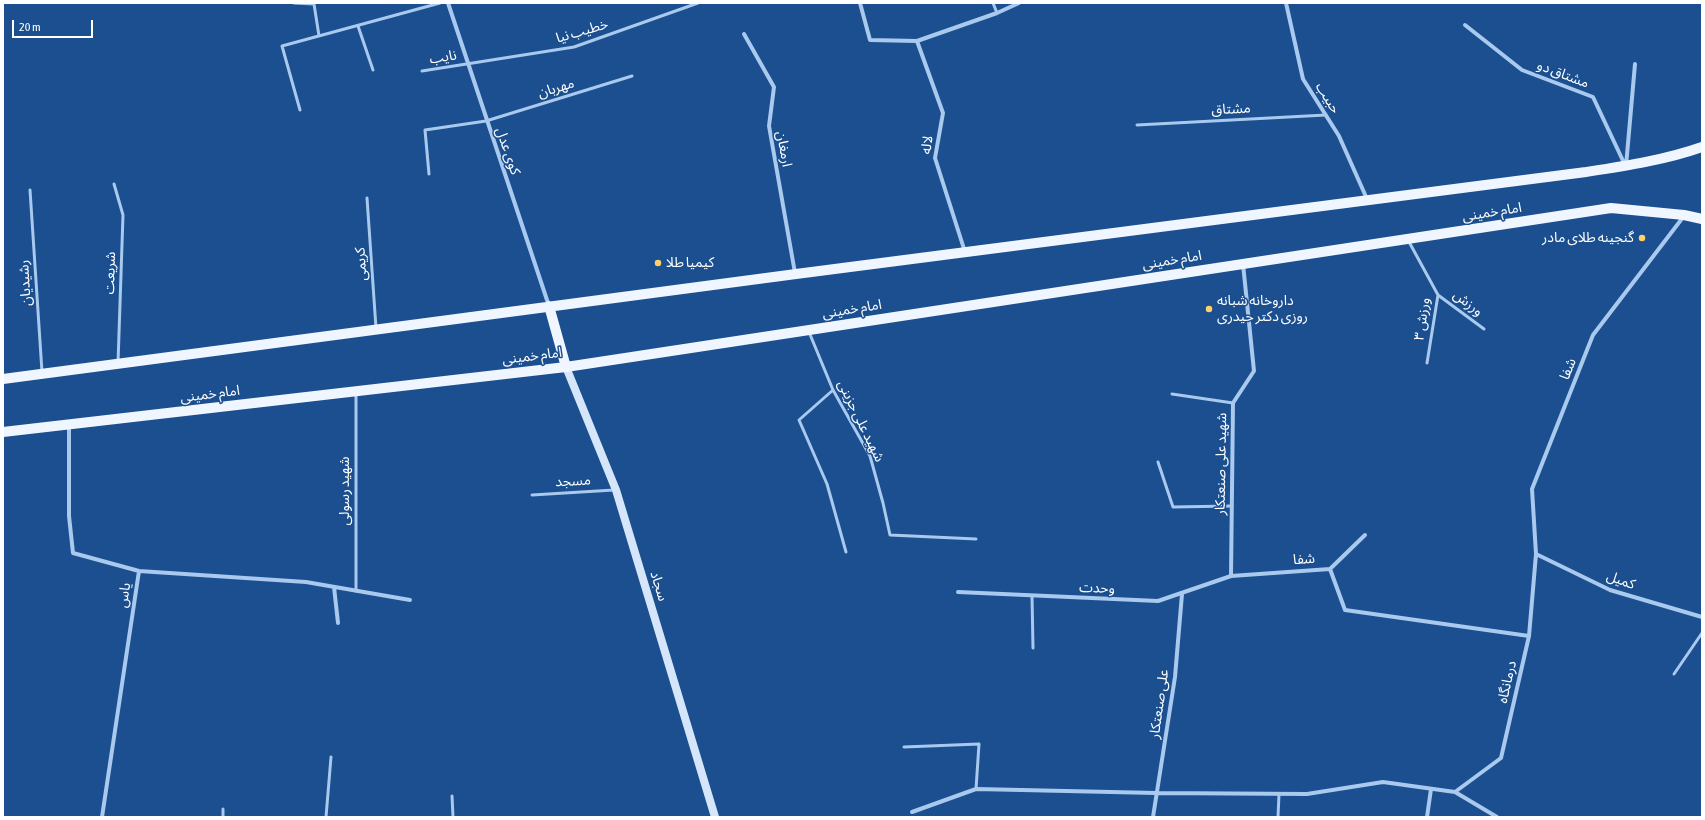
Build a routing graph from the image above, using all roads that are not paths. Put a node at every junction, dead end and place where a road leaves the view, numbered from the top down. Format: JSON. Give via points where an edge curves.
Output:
{"nodes":[{"id":1,"x":294,"y":3,"type":"edge"},
{"id":2,"x":440,"y":3,"type":"edge"},
{"id":3,"x":448,"y":3,"type":"edge"},
{"id":4,"x":698,"y":3,"type":"edge"},
{"id":5,"x":860,"y":3,"type":"edge"},
{"id":6,"x":994,"y":3,"type":"edge"},
{"id":7,"x":1019,"y":3,"type":"edge"},
{"id":8,"x":1286,"y":3,"type":"edge"},
{"id":9,"x":996,"y":13,"type":"junction"},
{"id":10,"x":1465,"y":25,"type":"dead end"},
{"id":11,"x":358,"y":26,"type":"junction"},
{"id":12,"x":744,"y":34,"type":"dead end"},
{"id":13,"x":319,"y":36,"type":"junction"},
{"id":14,"x":918,"y":41,"type":"junction"},
{"id":15,"x":468,"y":64,"type":"junction"},
{"id":16,"x":1635,"y":64,"type":"dead end"},
{"id":17,"x":373,"y":70,"type":"dead end"},
{"id":18,"x":422,"y":71,"type":"dead end"},
{"id":19,"x":632,"y":76,"type":"dead end"},
{"id":20,"x":300,"y":110,"type":"dead end"},
{"id":21,"x":1326,"y":115,"type":"junction"},
{"id":22,"x":486,"y":121,"type":"junction"},
{"id":23,"x":1137,"y":125,"type":"dead end"},
{"id":24,"x":1702,"y":147,"type":"edge"},
{"id":25,"x":1626,"y":166,"type":"junction"},
{"id":26,"x":429,"y":174,"type":"dead end"},
{"id":27,"x":114,"y":184,"type":"dead end"},
{"id":28,"x":30,"y":190,"type":"dead end"},
{"id":29,"x":367,"y":198,"type":"dead end"},
{"id":30,"x":1367,"y":199,"type":"junction"},
{"id":31,"x":1684,"y":215,"type":"junction"},
{"id":32,"x":1702,"y":219,"type":"edge"},
{"id":33,"x":1407,"y":239,"type":"junction"},
{"id":34,"x":965,"y":252,"type":"junction"},
{"id":35,"x":1243,"y":264,"type":"junction"},
{"id":36,"x":796,"y":274,"type":"junction"},
{"id":37,"x":1438,"y":295,"type":"junction"},
{"id":38,"x":549,"y":306,"type":"junction"},
{"id":39,"x":376,"y":329,"type":"junction"},
{"id":40,"x":1484,"y":329,"type":"dead end"},
{"id":41,"x":808,"y":330,"type":"junction"},
{"id":42,"x":1427,"y":363,"type":"dead end"},
{"id":43,"x":118,"y":364,"type":"junction"},
{"id":44,"x":566,"y":366,"type":"junction"},
{"id":45,"x":42,"y":374,"type":"junction"},
{"id":46,"x":3,"y":379,"type":"edge"},
{"id":47,"x":833,"y":390,"type":"junction"},
{"id":48,"x":356,"y":391,"type":"junction"},
{"id":49,"x":1172,"y":394,"type":"dead end"},
{"id":50,"x":1233,"y":403,"type":"junction"},
{"id":51,"x":69,"y":424,"type":"junction"},
{"id":52,"x":3,"y":432,"type":"edge"},
{"id":53,"x":1158,"y":462,"type":"dead end"},
{"id":54,"x":616,"y":490,"type":"junction"},
{"id":55,"x":532,"y":495,"type":"dead end"},
{"id":56,"x":1231,"y":506,"type":"junction"},
{"id":57,"x":1365,"y":535,"type":"dead end"},
{"id":58,"x":976,"y":539,"type":"dead end"},
{"id":59,"x":846,"y":552,"type":"dead end"},
{"id":60,"x":1536,"y":554,"type":"junction"},
{"id":61,"x":1330,"y":569,"type":"junction"},
{"id":62,"x":139,"y":571,"type":"junction"},
{"id":63,"x":1231,"y":576,"type":"junction"},
{"id":64,"x":334,"y":587,"type":"junction"},
{"id":65,"x":356,"y":591,"type":"junction"},
{"id":66,"x":958,"y":592,"type":"dead end"},
{"id":67,"x":1182,"y":594,"type":"junction"},
{"id":68,"x":1032,"y":596,"type":"junction"},
{"id":69,"x":410,"y":600,"type":"dead end"},
{"id":70,"x":1702,"y":617,"type":"edge"},
{"id":71,"x":338,"y":623,"type":"dead end"},
{"id":72,"x":1702,"y":633,"type":"edge"},
{"id":73,"x":1529,"y":636,"type":"junction"},
{"id":74,"x":1033,"y":648,"type":"dead end"},
{"id":75,"x":1674,"y":674,"type":"dead end"},
{"id":76,"x":904,"y":747,"type":"dead end"},
{"id":77,"x":331,"y":757,"type":"dead end"},
{"id":78,"x":976,"y":789,"type":"junction"},
{"id":79,"x":1431,"y":789,"type":"junction"},
{"id":80,"x":1454,"y":792,"type":"junction"},
{"id":81,"x":1156,"y":793,"type":"junction"},
{"id":82,"x":1279,"y":794,"type":"junction"},
{"id":83,"x":452,"y":796,"type":"dead end"},
{"id":84,"x":223,"y":809,"type":"dead end"},
{"id":85,"x":912,"y":812,"type":"dead end"},
{"id":86,"x":102,"y":817,"type":"edge"},
{"id":87,"x":223,"y":817,"type":"edge"},
{"id":88,"x":326,"y":817,"type":"edge"},
{"id":89,"x":453,"y":817,"type":"edge"},
{"id":90,"x":715,"y":817,"type":"edge"},
{"id":91,"x":1153,"y":817,"type":"edge"},
{"id":92,"x":1278,"y":817,"type":"edge"},
{"id":93,"x":1427,"y":817,"type":"edge"},
{"id":94,"x":1497,"y":817,"type":"edge"}],
"edges":[{"from":1,"to":13,"type":"lane","via":[[314,4]]},
{"from":2,"to":11,"type":"lane"},
{"from":3,"to":15,"type":"street","name":"کوی عدل"},
{"from":4,"to":15,"type":"lane","name":"خطیب نیا","via":[[574,47]]},
{"from":5,"to":14,"type":"street","via":[[870,40]]},
{"from":6,"to":9,"type":"lane"},
{"from":7,"to":9,"type":"street"},
{"from":8,"to":21,"type":"street","name":"حبیب","via":[[1303,79]]},
{"from":9,"to":14,"type":"street"},
{"from":10,"to":25,"type":"street","name":"مشتاق دو","via":[[1522,70],[1593,97]]},
{"from":11,"to":13,"type":"lane"},
{"from":11,"to":17,"type":"lane"},
{"from":12,"to":36,"type":"street","name":"ارمغان","via":[[774,87],[768,126]]},
{"from":13,"to":20,"type":"lane","via":[[282,46]]},
{"from":14,"to":34,"type":"street","name":"لاله","via":[[943,113],[935,158]]},
{"from":15,"to":18,"type":"lane","name":"نایب"},
{"from":15,"to":22,"type":"street","name":"کوی عدل"},
{"from":16,"to":25,"type":"street"},
{"from":19,"to":22,"type":"lane","name":"مهربان"},
{"from":21,"to":23,"type":"lane","name":"مشتاق"},
{"from":21,"to":30,"type":"street","name":"حبیب","via":[[1339,136]]},
{"from":22,"to":26,"type":"lane","name":"مهربان","via":[[425,130]]},
{"from":22,"to":38,"type":"street","name":"کوی عدل"},
{"from":24,"to":25,"type":"main road","name":"امام خمینی"},
{"from":25,"to":30,"type":"main road","name":"امام خمینی"},
{"from":27,"to":43,"type":"lane","name":"شریعت","via":[[123,215]]},
{"from":28,"to":45,"type":"lane","name":"رشیدیان"},
{"from":29,"to":39,"type":"lane","name":"کریمی"},
{"from":30,"to":34,"type":"main road","name":"امام خمینی"},
{"from":31,"to":32,"type":"main road","name":"امام خمینی"},
{"from":31,"to":33,"type":"main road","name":"امام خمینی","via":[[1611,208]]},
{"from":31,"to":60,"type":"street","name":"شفا","via":[[1594,335],[1532,489]]},
{"from":33,"to":35,"type":"main road","name":"امام خمینی"},
{"from":33,"to":37,"type":"lane","name":"ورزش ۳"},
{"from":34,"to":36,"type":"main road","name":"امام خمینی"},
{"from":35,"to":41,"type":"main road","name":"امام خمینی"},
{"from":35,"to":50,"type":"street","name":"شهید علی صنعتکار","via":[[1254,371]]},
{"from":36,"to":38,"type":"main road","name":"امام خمینی"},
{"from":37,"to":40,"type":"lane","name":"ورزش"},
{"from":37,"to":42,"type":"lane","name":"ورزش ۳"},
{"from":38,"to":39,"type":"main road","name":"امام خمینی"},
{"from":38,"to":44,"type":"main road"},
{"from":39,"to":43,"type":"main road","name":"امام خمینی"},
{"from":41,"to":44,"type":"main road","name":"امام خمینی"},
{"from":41,"to":47,"type":"lane","name":"شهید علی جزینی"},
{"from":43,"to":45,"type":"main road","name":"امام خمینی"},
{"from":44,"to":48,"type":"main road","name":"امام خمینی"},
{"from":44,"to":54,"type":"street","name":"سجاد"},
{"from":45,"to":46,"type":"main road","name":"امام خمینی"},
{"from":47,"to":58,"type":"lane","name":"شهید علی جزینی","via":[[870,456],[890,535]]},
{"from":47,"to":59,"type":"lane","via":[[799,420],[826,484]]},
{"from":48,"to":51,"type":"main road","name":"امام خمینی"},
{"from":48,"to":65,"type":"lane","name":"شهید رسولی"},
{"from":49,"to":50,"type":"lane"},
{"from":50,"to":56,"type":"street","name":"شهید علی صنعتکار"},
{"from":51,"to":52,"type":"main road","name":"امام خمینی"},
{"from":51,"to":62,"type":"street","name":"یاس","via":[[69,516],[73,553]]},
{"from":53,"to":56,"type":"lane","via":[[1173,507]]},
{"from":54,"to":55,"type":"lane","name":"مسجد"},
{"from":54,"to":90,"type":"street","name":"سجاد"},
{"from":56,"to":63,"type":"street","name":"شهید علی صنعتکار"},
{"from":57,"to":61,"type":"street","name":"شفا"},
{"from":60,"to":70,"type":"street","name":"کمیل","via":[[1610,590]]},
{"from":60,"to":73,"type":"street","name":"درمانگاه"},
{"from":61,"to":63,"type":"street","name":"شفا"},
{"from":61,"to":73,"type":"street","via":[[1345,610]]},
{"from":62,"to":64,"type":"street","via":[[306,582]]},
{"from":62,"to":86,"type":"street","name":"یاس"},
{"from":63,"to":67,"type":"street","name":"وحدت"},
{"from":64,"to":65,"type":"street"},
{"from":64,"to":71,"type":"street"},
{"from":65,"to":69,"type":"street"},
{"from":66,"to":68,"type":"street","name":"وحدت"},
{"from":67,"to":68,"type":"street","name":"وحدت","via":[[1158,601]]},
{"from":67,"to":81,"type":"street","name":"علی صنعتکار","via":[[1175,677]]},
{"from":68,"to":74,"type":"lane"},
{"from":72,"to":75,"type":"lane"},
{"from":73,"to":80,"type":"street","name":"درمانگاه","via":[[1501,758]]},
{"from":76,"to":78,"type":"lane","via":[[979,744]]},
{"from":77,"to":88,"type":"lane"},
{"from":78,"to":81,"type":"street"},
{"from":78,"to":85,"type":"street"},
{"from":79,"to":80,"type":"street"},
{"from":79,"to":82,"type":"street","via":[[1383,782],[1307,794]]},
{"from":79,"to":93,"type":"street"},
{"from":80,"to":94,"type":"street"},
{"from":81,"to":82,"type":"street"},
{"from":81,"to":91,"type":"street","name":"علی صنعتکار"},
{"from":82,"to":92,"type":"lane"},
{"from":83,"to":89,"type":"lane"},
{"from":84,"to":87,"type":"lane"}]}
